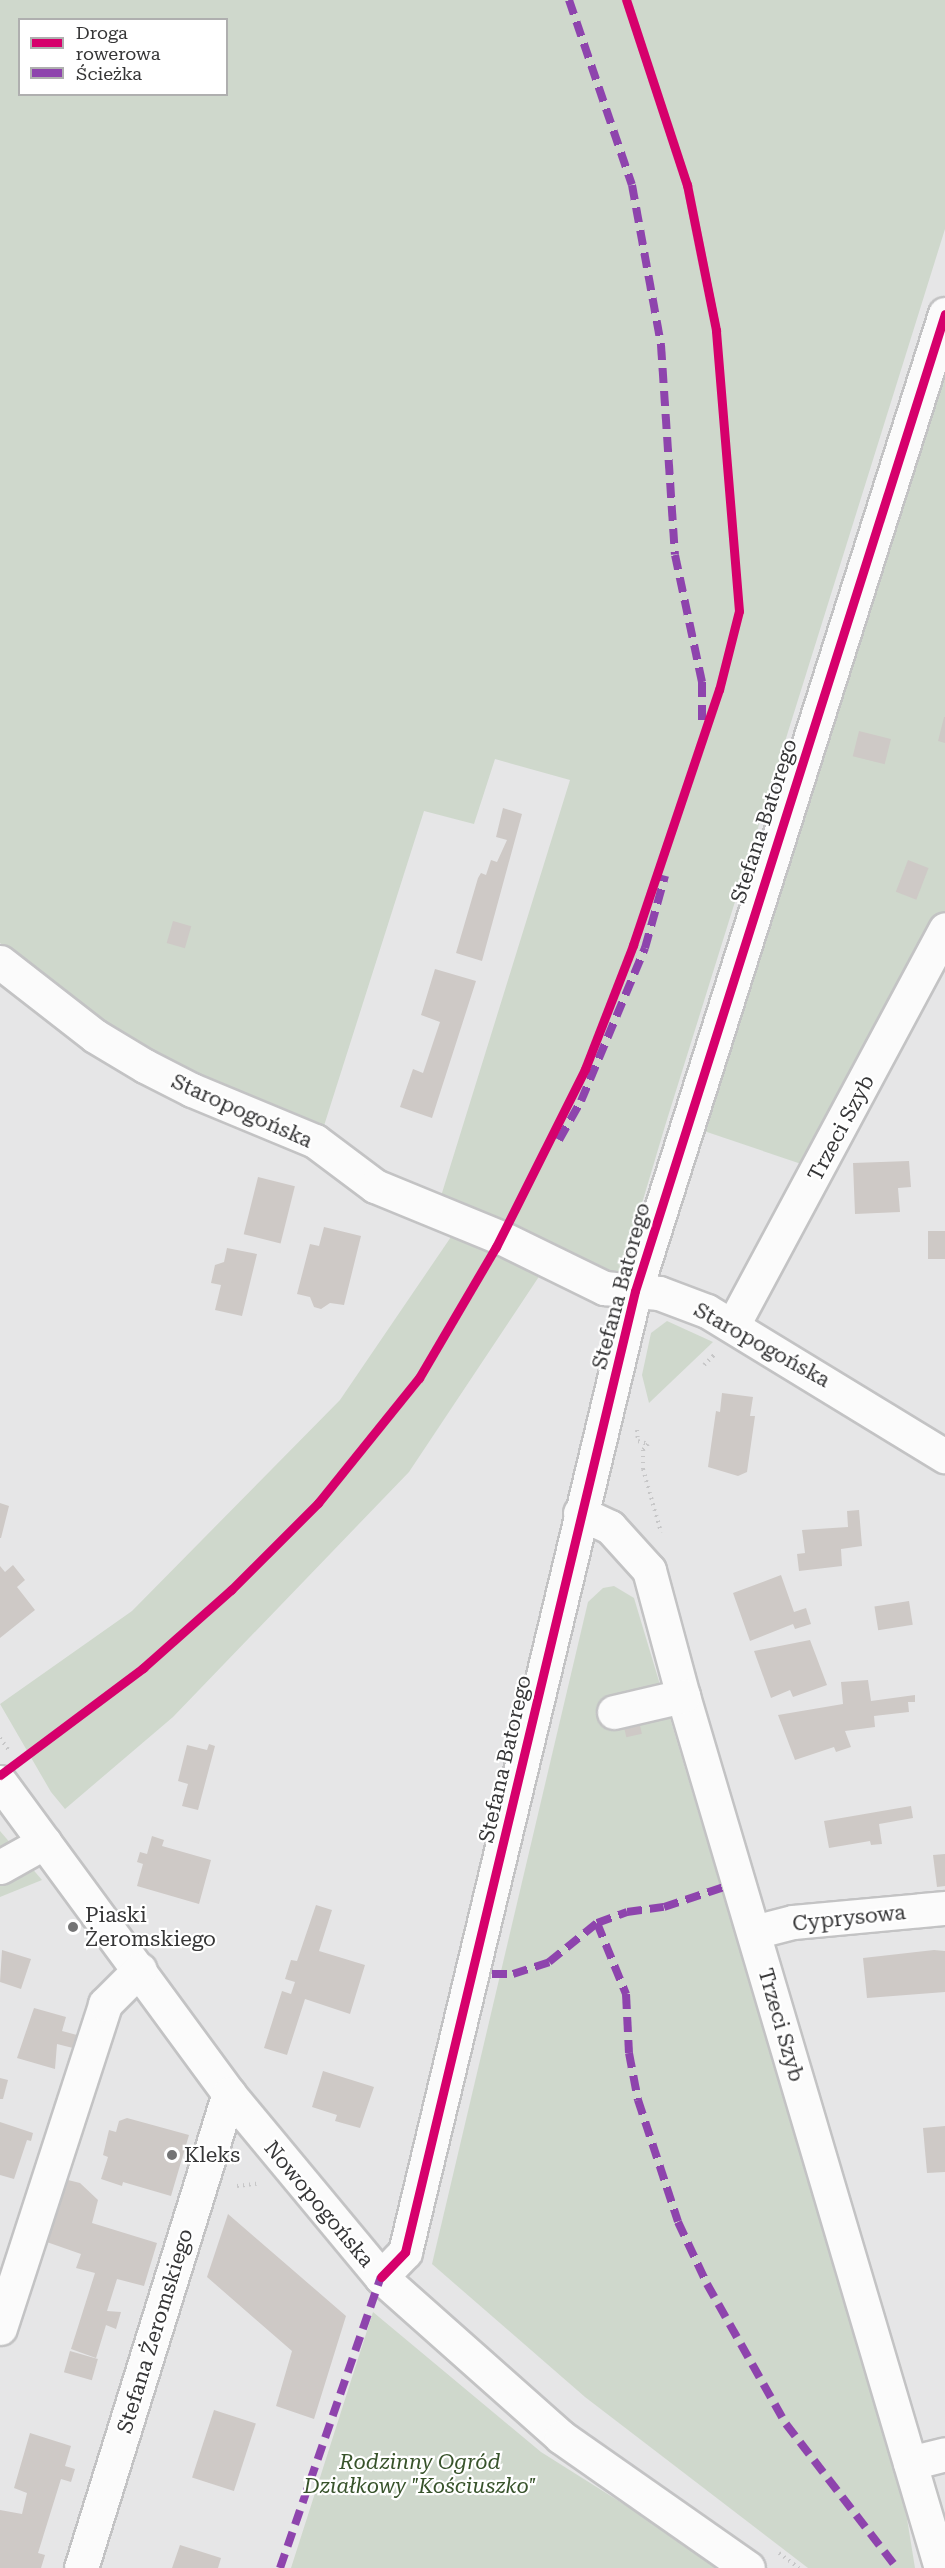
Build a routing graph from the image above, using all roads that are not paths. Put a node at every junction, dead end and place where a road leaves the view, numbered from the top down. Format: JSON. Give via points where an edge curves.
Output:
{"nodes":[{"id":1,"x":945,"y":314,"type":"edge"},
{"id":2,"x":945,"y":930,"type":"edge"},
{"id":3,"x":0,"y":962,"type":"edge"},
{"id":4,"x":635,"y":1291,"type":"junction"},
{"id":5,"x":733,"y":1324,"type":"junction"},
{"id":6,"x":945,"y":1456,"type":"edge"},
{"id":7,"x":580,"y":1513,"type":"junction"},
{"id":8,"x":683,"y":1696,"type":"junction"},
{"id":9,"x":614,"y":1712,"type":"dead end"},
{"id":10,"x":0,"y":1782,"type":"edge"},
{"id":11,"x":45,"y":1842,"type":"junction"},
{"id":12,"x":0,"y":1867,"type":"edge"},
{"id":13,"x":945,"y":1908,"type":"edge"},
{"id":14,"x":754,"y":1932,"type":"junction"},
{"id":15,"x":140,"y":1969,"type":"junction"},
{"id":16,"x":230,"y":2094,"type":"junction"},
{"id":17,"x":381,"y":2277,"type":"junction"},
{"id":18,"x":0,"y":2328,"type":"edge"},
{"id":19,"x":945,"y":2454,"type":"edge"},
{"id":20,"x":910,"y":2463,"type":"junction"},
{"id":21,"x":934,"y":2507,"type":"edge"},
{"id":22,"x":760,"y":2558,"type":"edge"},
{"id":23,"x":81,"y":2568,"type":"edge"},
{"id":24,"x":941,"y":2568,"type":"edge"}],
"edges":[{"from":1,"to":4,"type":"street","name":"Stefana Batorego"},
{"from":2,"to":5,"type":"street","name":"Trzeci Szyb"},
{"from":3,"to":4,"type":"street","name":"Staropogońska","via":[[95,1036],[135,1060],[192,1090],[315,1141],[375,1186],[502,1238],[604,1288]]},
{"from":4,"to":5,"type":"street","name":"Staropogońska","via":[[659,1293]]},
{"from":4,"to":7,"type":"street","name":"Stefana Batorego"},
{"from":5,"to":6,"type":"street","name":"Staropogońska"},
{"from":7,"to":8,"type":"street","name":"Trzeci Szyb","via":[[610,1527],[649,1570]]},
{"from":7,"to":17,"type":"street","name":"Stefana Batorego","via":[[405,2252]]},
{"from":8,"to":9,"type":"street"},
{"from":8,"to":14,"type":"street","name":"Trzeci Szyb"},
{"from":10,"to":11,"type":"street","name":"Nowopogońska"},
{"from":11,"to":12,"type":"street"},
{"from":11,"to":15,"type":"street","name":"Nowopogońska"},
{"from":13,"to":14,"type":"street","name":"Cyprysowa","via":[[793,1922]]},
{"from":14,"to":20,"type":"street","name":"Trzeci Szyb"},
{"from":15,"to":16,"type":"street","name":"Nowopogońska"},
{"from":15,"to":18,"type":"street","via":[[105,2004]]},
{"from":16,"to":17,"type":"street","name":"Nowopogońska"},
{"from":16,"to":23,"type":"street","name":"Stefana Żeromskiego"},
{"from":17,"to":22,"type":"street","name":"Nowopogońska","via":[[561,2437]]},
{"from":19,"to":20,"type":"street"},
{"from":20,"to":21,"type":"street","name":"Trzeci Szyb"},
{"from":21,"to":24,"type":"street","name":"Trzeci Szyb"}]}
